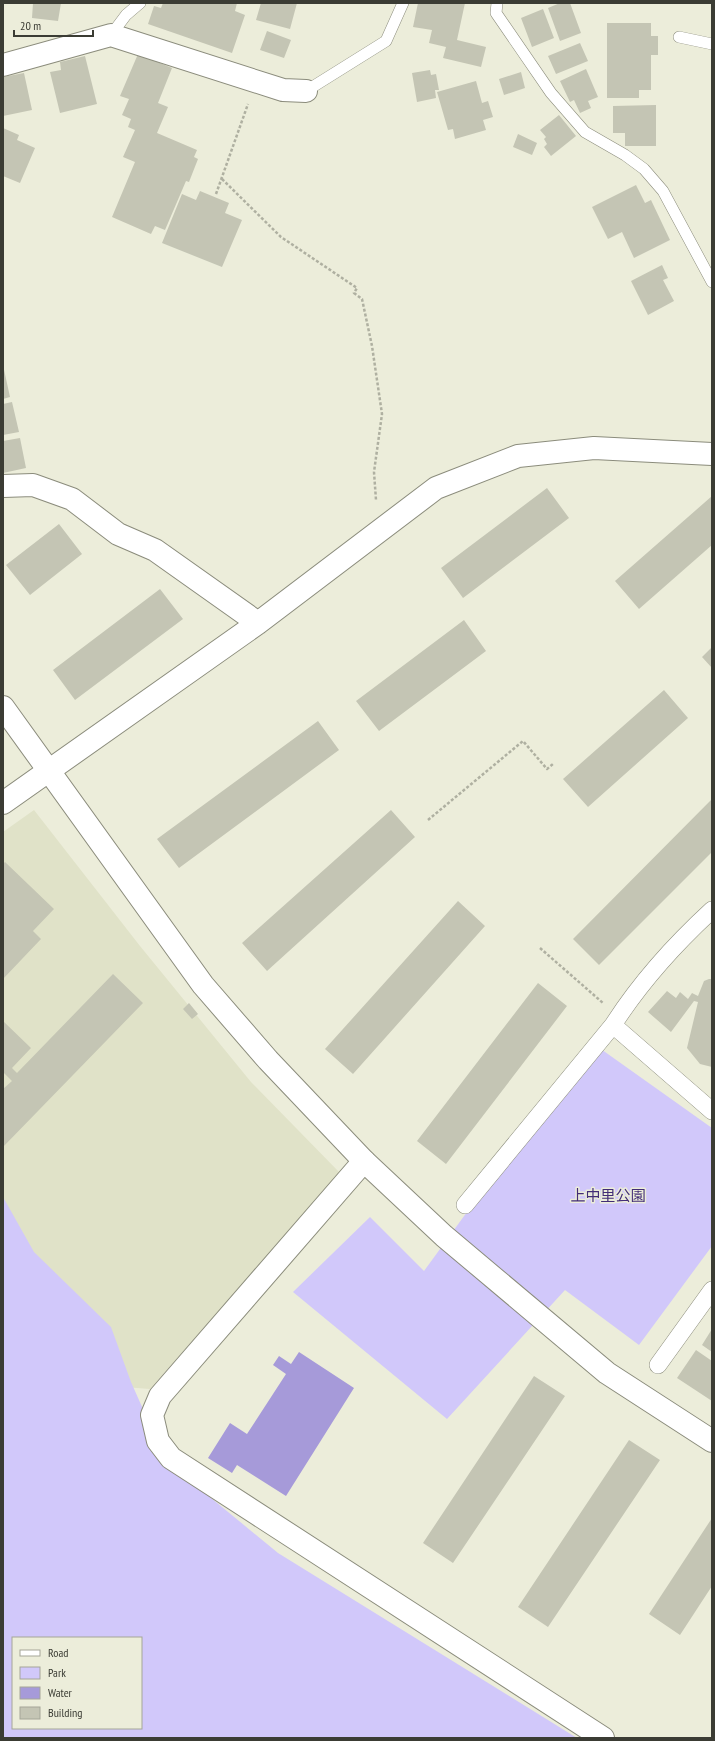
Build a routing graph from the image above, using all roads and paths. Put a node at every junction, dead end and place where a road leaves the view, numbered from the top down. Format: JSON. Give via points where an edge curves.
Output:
{"nodes":[{"id":1,"x":140,"y":3,"type":"edge"},
{"id":2,"x":403,"y":3,"type":"edge"},
{"id":3,"x":497,"y":3,"type":"edge"},
{"id":4,"x":111,"y":35,"type":"junction"},
{"id":5,"x":679,"y":37,"type":"dead end"},
{"id":6,"x":712,"y":44,"type":"edge"},
{"id":7,"x":3,"y":65,"type":"edge"},
{"id":8,"x":256,"y":81,"type":"junction"},
{"id":9,"x":306,"y":91,"type":"joint"},
{"id":10,"x":222,"y":179,"type":"junction"},
{"id":11,"x":216,"y":194,"type":"dead end"},
{"id":12,"x":712,"y":282,"type":"edge"},
{"id":13,"x":712,"y":454,"type":"edge"},
{"id":14,"x":3,"y":486,"type":"edge"},
{"id":15,"x":376,"y":500,"type":"dead end"},
{"id":16,"x":258,"y":623,"type":"junction"},
{"id":17,"x":3,"y":707,"type":"edge"},
{"id":18,"x":554,"y":764,"type":"dead end"},
{"id":19,"x":48,"y":770,"type":"junction"},
{"id":20,"x":3,"y":802,"type":"edge"},
{"id":21,"x":428,"y":820,"type":"dead end"},
{"id":22,"x":712,"y":910,"type":"edge"},
{"id":23,"x":540,"y":948,"type":"dead end"},
{"id":24,"x":615,"y":1020,"type":"junction"},
{"id":25,"x":712,"y":1110,"type":"edge"},
{"id":26,"x":364,"y":1161,"type":"junction"},
{"id":27,"x":465,"y":1205,"type":"dead end"},
{"id":28,"x":712,"y":1290,"type":"edge"},
{"id":29,"x":658,"y":1365,"type":"dead end"},
{"id":30,"x":712,"y":1441,"type":"edge"},
{"id":31,"x":603,"y":1738,"type":"edge"}],
"edges":[{"from":1,"to":4,"type":"lane","via":[[126,15]]},
{"from":2,"to":9,"type":"lane","via":[[386,41]]},
{"from":3,"to":12,"type":"lane","via":[[496,13],[552,93],[585,132],[644,169],[662,191]]},
{"from":4,"to":7,"type":"street"},
{"from":4,"to":8,"type":"street"},
{"from":5,"to":6,"type":"lane"},
{"from":8,"to":9,"type":"street","via":[[283,90]]},
{"from":8,"to":10,"type":"path"},
{"from":10,"to":11,"type":"path"},
{"from":10,"to":15,"type":"path","via":[[281,237],[357,288],[354,293],[362,299],[382,414],[374,472]]},
{"from":13,"to":16,"type":"street","via":[[594,448],[518,456],[436,488]]},
{"from":14,"to":16,"type":"street","via":[[34,485],[72,499],[118,534],[154,550]]},
{"from":16,"to":19,"type":"street"},
{"from":17,"to":19,"type":"street"},
{"from":18,"to":21,"type":"path","via":[[547,769],[523,741]]},
{"from":19,"to":20,"type":"street"},
{"from":19,"to":26,"type":"street","via":[[203,985],[268,1060]]},
{"from":22,"to":24,"type":"street","via":[[690,930],[628,1001]]},
{"from":23,"to":24,"type":"path"},
{"from":24,"to":25,"type":"street"},
{"from":24,"to":27,"type":"street"},
{"from":26,"to":30,"type":"street","via":[[444,1236],[606,1373]]},
{"from":26,"to":31,"type":"street","via":[[160,1396],[152,1415],[158,1441],[171,1458]]},
{"from":28,"to":29,"type":"street"}]}
